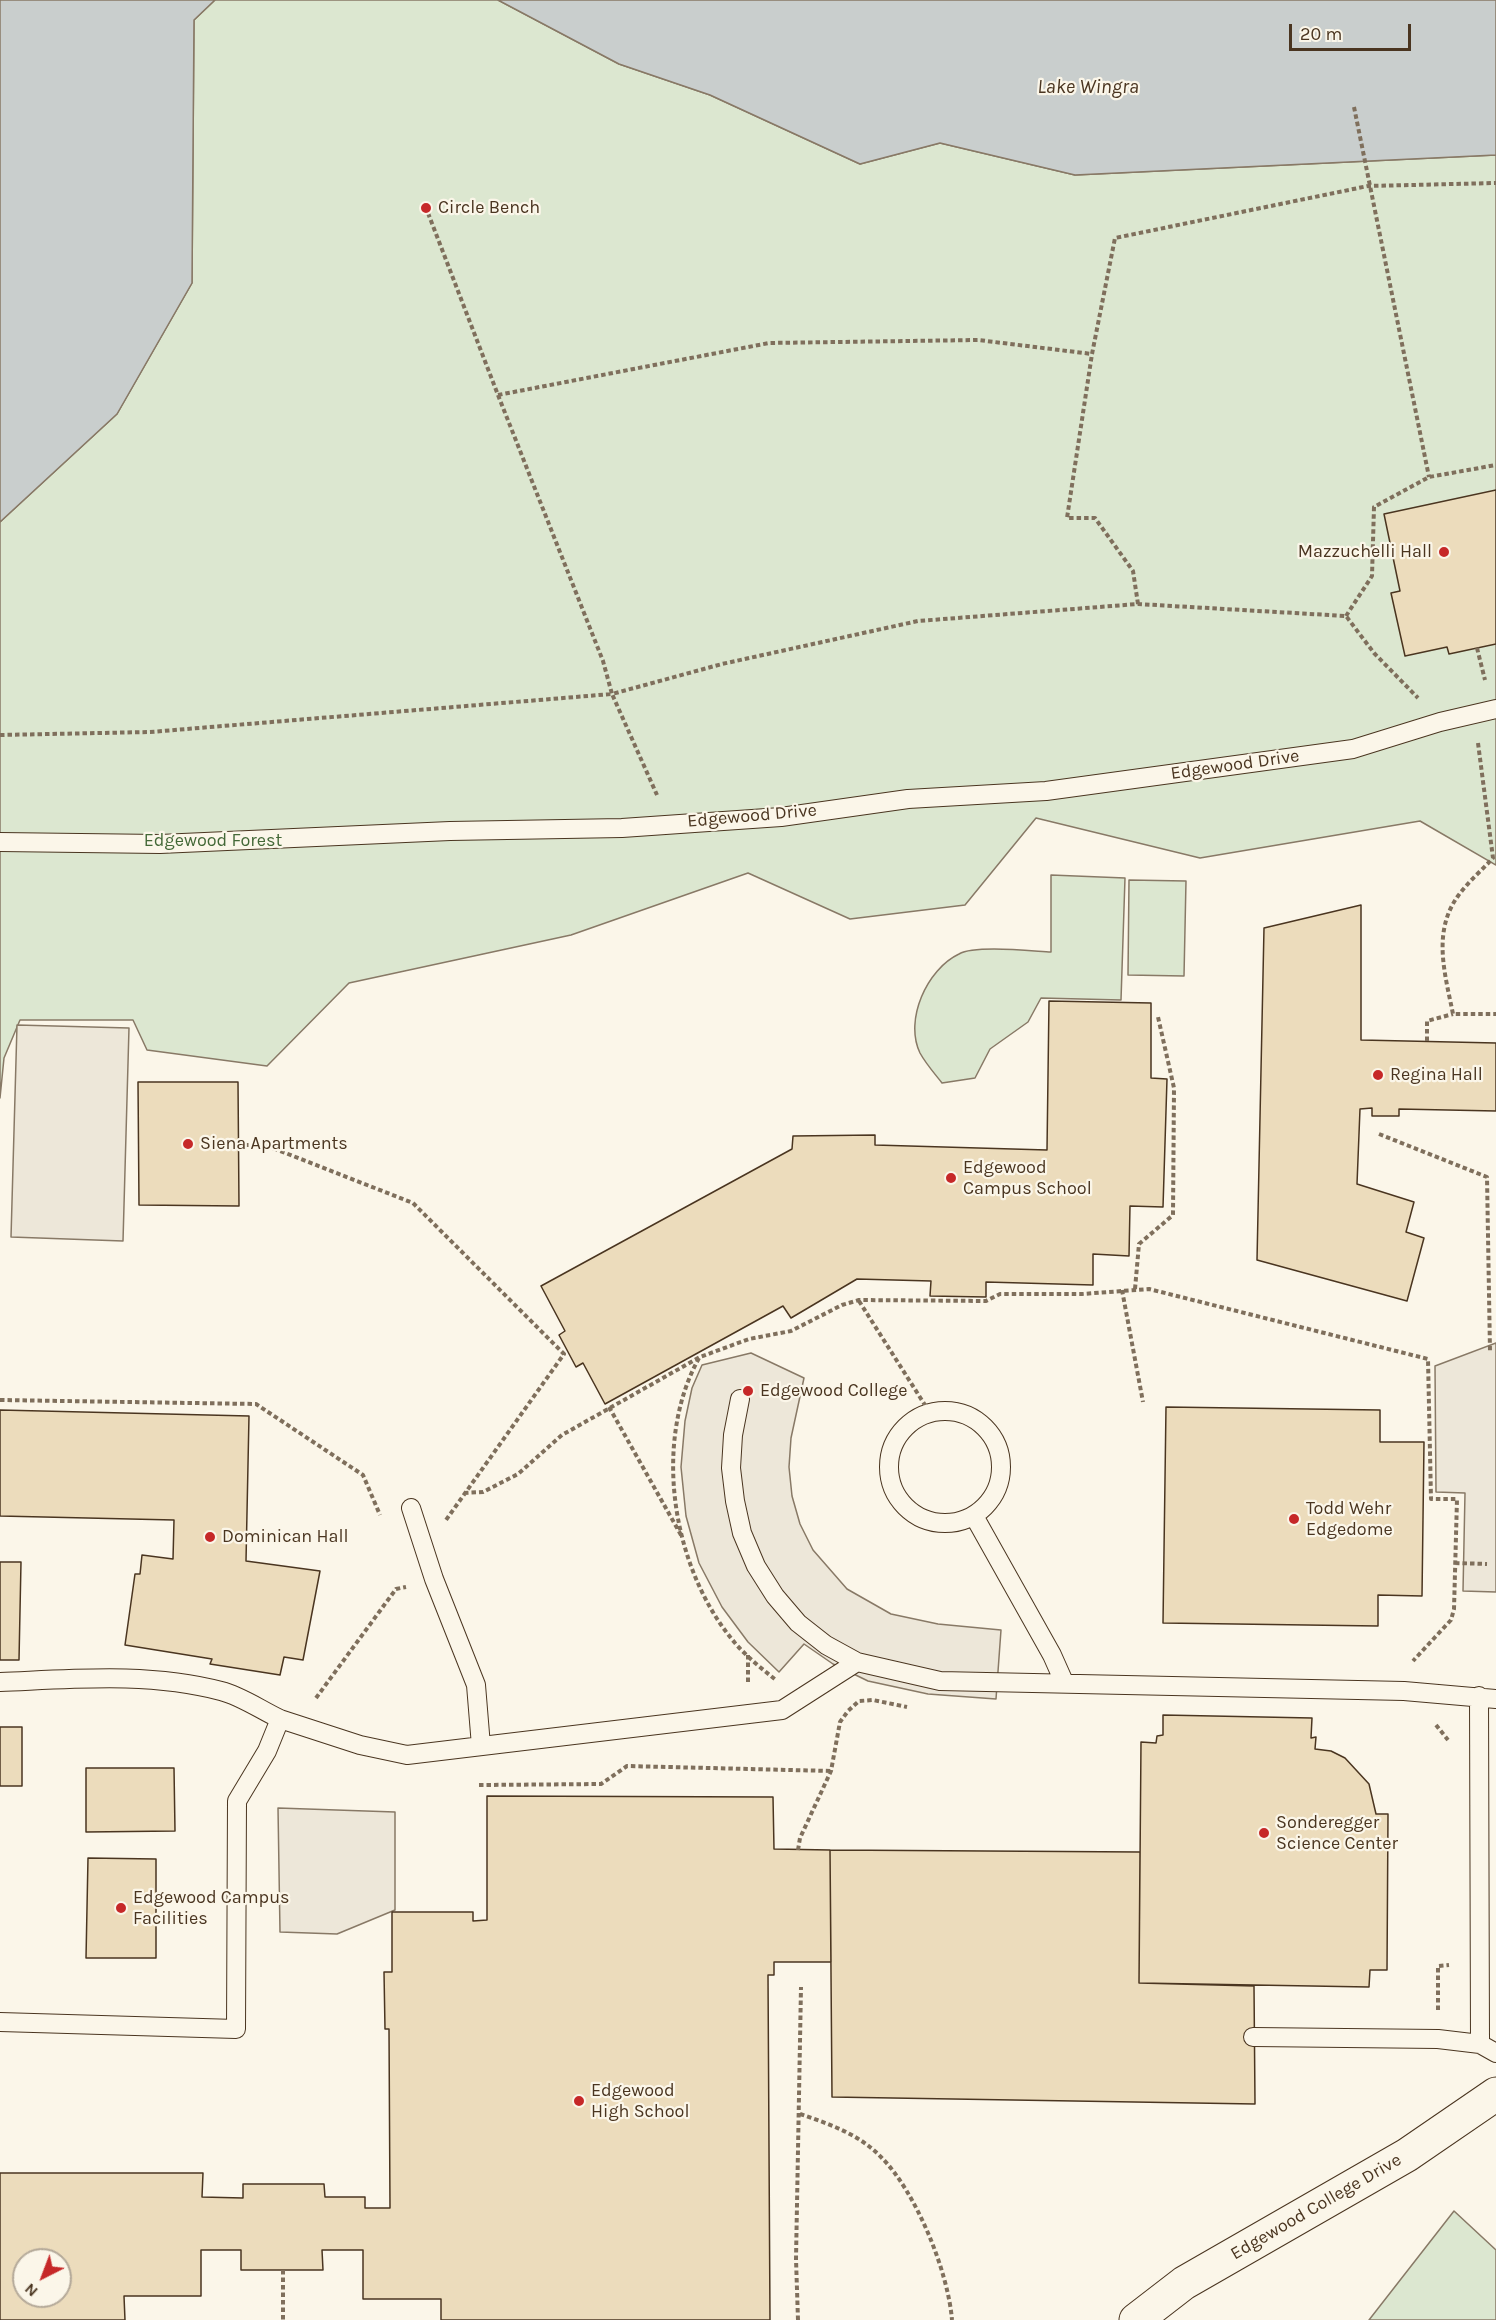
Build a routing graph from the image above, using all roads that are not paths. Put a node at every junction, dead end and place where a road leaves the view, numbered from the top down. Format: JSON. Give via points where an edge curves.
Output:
{"nodes":[{"id":1,"x":1496,"y":709,"type":"edge"},
{"id":2,"x":0,"y":842,"type":"edge"},
{"id":3,"x":740,"y":1399,"type":"dead end"},
{"id":4,"x":411,"y":1508,"type":"road end"},
{"id":5,"x":974,"y":1516,"type":"junction"},
{"id":6,"x":857,"y":1662,"type":"junction"},
{"id":7,"x":0,"y":1682,"type":"edge"},
{"id":8,"x":1064,"y":1682,"type":"junction"},
{"id":9,"x":1487,"y":1697,"type":"edge"},
{"id":10,"x":280,"y":1719,"type":"junction"},
{"id":11,"x":481,"y":1746,"type":"junction"},
{"id":12,"x":0,"y":2022,"type":"edge"},
{"id":13,"x":1253,"y":2037,"type":"dead end"},
{"id":14,"x":1480,"y":2044,"type":"junction"},
{"id":15,"x":1496,"y":2053,"type":"edge"},
{"id":16,"x":1496,"y":2094,"type":"edge"},
{"id":17,"x":1136,"y":2320,"type":"edge"}],
"edges":[{"from":1,"to":2,"type":"lane","name":"Edgewood Drive","via":[[1353,749],[1070,788],[908,799],[781,817],[622,828],[160,844]]},
{"from":3,"to":6,"type":"lane","via":[[732,1457],[735,1501],[742,1533],[756,1566],[798,1623]]},
{"from":4,"to":11,"type":"lane","via":[[476,1685]]},
{"from":5,"to":5,"type":"lane","via":[[956,1523],[918,1517],[892,1488],[891,1450],[900,1432],[914,1420],[948,1410],[966,1414],[993,1437],[1001,1454],[998,1490]]},
{"from":5,"to":8,"type":"lane"},
{"from":6,"to":8,"type":"lane","via":[[940,1681]]},
{"from":6,"to":11,"type":"lane","via":[[782,1710]]},
{"from":7,"to":10,"type":"lane","via":[[165,1680],[224,1692]]},
{"from":8,"to":9,"type":"lane","via":[[1404,1691]]},
{"from":9,"to":14,"type":"lane"},
{"from":10,"to":11,"type":"lane","via":[[360,1745],[407,1755]]},
{"from":10,"to":12,"type":"lane","via":[[237,1801],[236,2029]]},
{"from":13,"to":14,"type":"lane","via":[[1438,2039]]},
{"from":14,"to":15,"type":"lane"},
{"from":16,"to":17,"type":"street","name":"Edgewood College Drive","via":[[1407,2155],[1184,2283]]}]}
